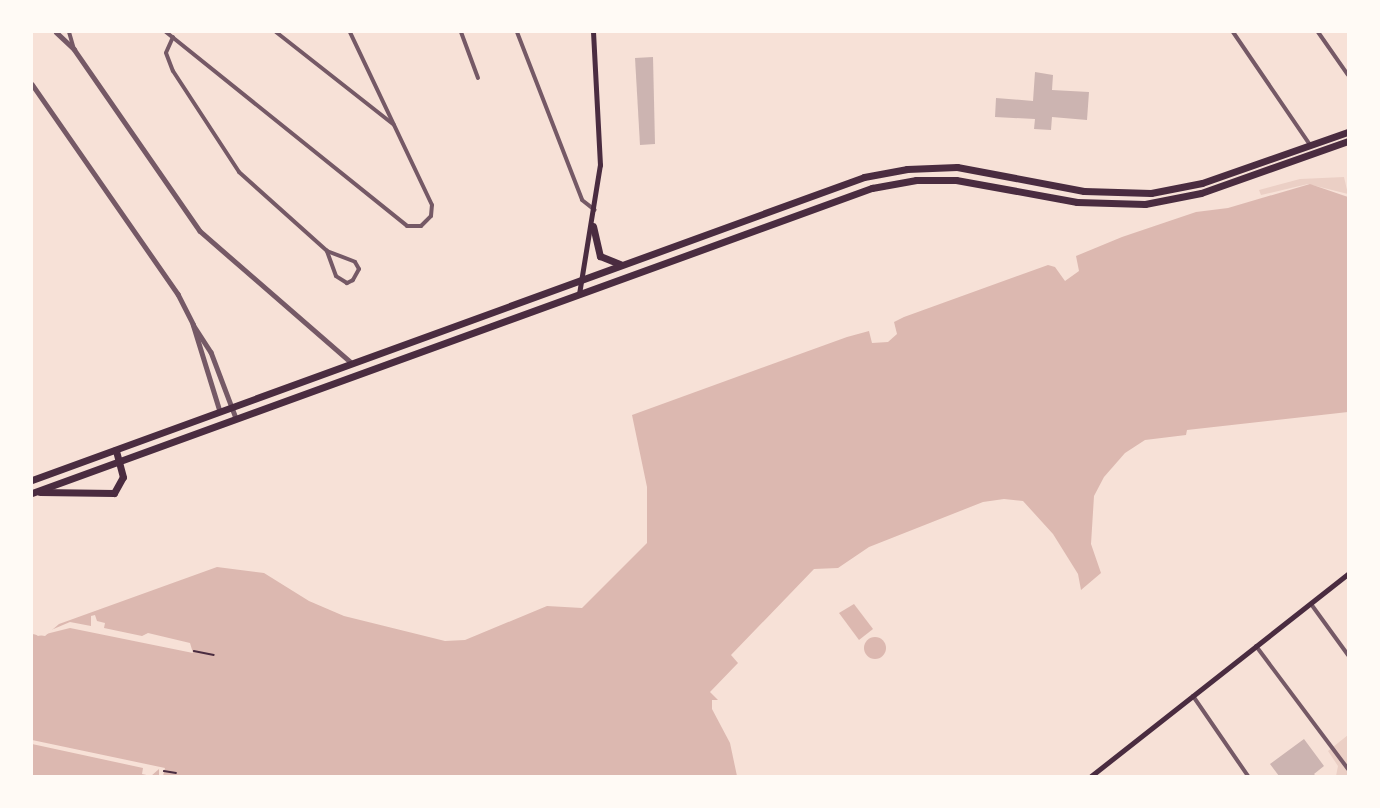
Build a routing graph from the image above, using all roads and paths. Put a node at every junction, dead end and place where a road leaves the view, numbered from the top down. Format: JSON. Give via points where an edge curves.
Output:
{"nodes":[{"id":1,"x":56,"y":32,"type":"edge"},
{"id":2,"x":69,"y":32,"type":"edge"},
{"id":3,"x":166,"y":32,"type":"edge"},
{"id":4,"x":276,"y":32,"type":"edge"},
{"id":5,"x":350,"y":32,"type":"edge"},
{"id":6,"x":461,"y":32,"type":"edge"},
{"id":7,"x":517,"y":32,"type":"edge"},
{"id":8,"x":592,"y":32,"type":"edge"},
{"id":9,"x":1233,"y":32,"type":"edge"},
{"id":10,"x":1318,"y":32,"type":"edge"},
{"id":11,"x":173,"y":37,"type":"junction"},
{"id":12,"x":74,"y":50,"type":"junction"},
{"id":13,"x":1348,"y":75,"type":"edge"},
{"id":14,"x":478,"y":78,"type":"dead end"},
{"id":15,"x":32,"y":84,"type":"edge"},
{"id":16,"x":394,"y":126,"type":"junction"},
{"id":17,"x":1348,"y":132,"type":"edge"},
{"id":18,"x":1348,"y":141,"type":"edge"},
{"id":19,"x":1310,"y":146,"type":"junction"},
{"id":20,"x":595,"y":211,"type":"junction"},
{"id":21,"x":593,"y":226,"type":"junction"},
{"id":22,"x":327,"y":251,"type":"junction"},
{"id":23,"x":626,"y":264,"type":"junction"},
{"id":24,"x":582,"y":280,"type":"junction"},
{"id":25,"x":579,"y":294,"type":"junction"},
{"id":26,"x":193,"y":324,"type":"junction"},
{"id":27,"x":352,"y":363,"type":"junction"},
{"id":28,"x":232,"y":407,"type":"junction"},
{"id":29,"x":220,"y":411,"type":"junction"},
{"id":30,"x":236,"y":418,"type":"junction"},
{"id":31,"x":116,"y":450,"type":"junction"},
{"id":32,"x":120,"y":461,"type":"junction"},
{"id":33,"x":32,"y":480,"type":"edge"},
{"id":34,"x":33,"y":493,"type":"edge"},
{"id":35,"x":1348,"y":574,"type":"edge"},
{"id":36,"x":1311,"y":604,"type":"junction"},
{"id":37,"x":1256,"y":646,"type":"junction"},
{"id":38,"x":194,"y":651,"type":"dead end"},
{"id":39,"x":214,"y":655,"type":"dead end"},
{"id":40,"x":1348,"y":655,"type":"edge"},
{"id":41,"x":1193,"y":696,"type":"junction"},
{"id":42,"x":1348,"y":769,"type":"edge"},
{"id":43,"x":165,"y":771,"type":"dead end"},
{"id":44,"x":176,"y":773,"type":"dead end"},
{"id":45,"x":1091,"y":777,"type":"edge"},
{"id":46,"x":1248,"y":777,"type":"edge"}],
"edges":[{"from":1,"to":12,"type":"street"},
{"from":2,"to":12,"type":"street"},
{"from":3,"to":11,"type":"street"},
{"from":4,"to":16,"type":"street"},
{"from":5,"to":16,"type":"street"},
{"from":6,"to":14,"type":"street"},
{"from":7,"to":20,"type":"street","via":[[582,200]]},
{"from":8,"to":20,"type":"main road","via":[[600,143]]},
{"from":9,"to":19,"type":"street"},
{"from":10,"to":13,"type":"street"},
{"from":11,"to":16,"type":"street","via":[[407,226],[424,225],[432,208]]},
{"from":11,"to":22,"type":"street","via":[[166,53],[173,71],[233,164],[254,189]]},
{"from":12,"to":27,"type":"street","via":[[200,231]]},
{"from":15,"to":26,"type":"street","via":[[169,280]]},
{"from":17,"to":19,"type":"highway"},
{"from":18,"to":25,"type":"highway","via":[[1201,193],[1145,204],[1083,203],[956,180],[888,184]]},
{"from":19,"to":23,"type":"highway","via":[[1197,184],[1139,194],[1084,191],[969,168],[901,169],[844,183]]},
{"from":20,"to":21,"type":"main road"},
{"from":21,"to":23,"type":"highway","via":[[601,258],[612,264]]},
{"from":21,"to":24,"type":"main road"},
{"from":22,"to":22,"type":"street","via":[[336,276],[347,283],[353,280],[359,269],[355,262]]},
{"from":23,"to":24,"type":"highway"},
{"from":24,"to":25,"type":"main road"},
{"from":24,"to":27,"type":"highway"},
{"from":25,"to":30,"type":"highway"},
{"from":26,"to":28,"type":"street","via":[[211,352]]},
{"from":26,"to":29,"type":"street"},
{"from":27,"to":28,"type":"highway"},
{"from":28,"to":29,"type":"highway"},
{"from":28,"to":30,"type":"street"},
{"from":29,"to":31,"type":"highway"},
{"from":30,"to":32,"type":"highway"},
{"from":31,"to":32,"type":"highway"},
{"from":31,"to":33,"type":"highway"},
{"from":32,"to":34,"type":"highway"},
{"from":32,"to":34,"type":"highway","via":[[122,481],[112,494]]},
{"from":35,"to":36,"type":"main road"},
{"from":36,"to":37,"type":"main road"},
{"from":36,"to":40,"type":"street"},
{"from":37,"to":41,"type":"main road"},
{"from":37,"to":42,"type":"street"},
{"from":38,"to":39,"type":"path"},
{"from":41,"to":45,"type":"main road"},
{"from":41,"to":46,"type":"street"},
{"from":43,"to":44,"type":"path"}]}
